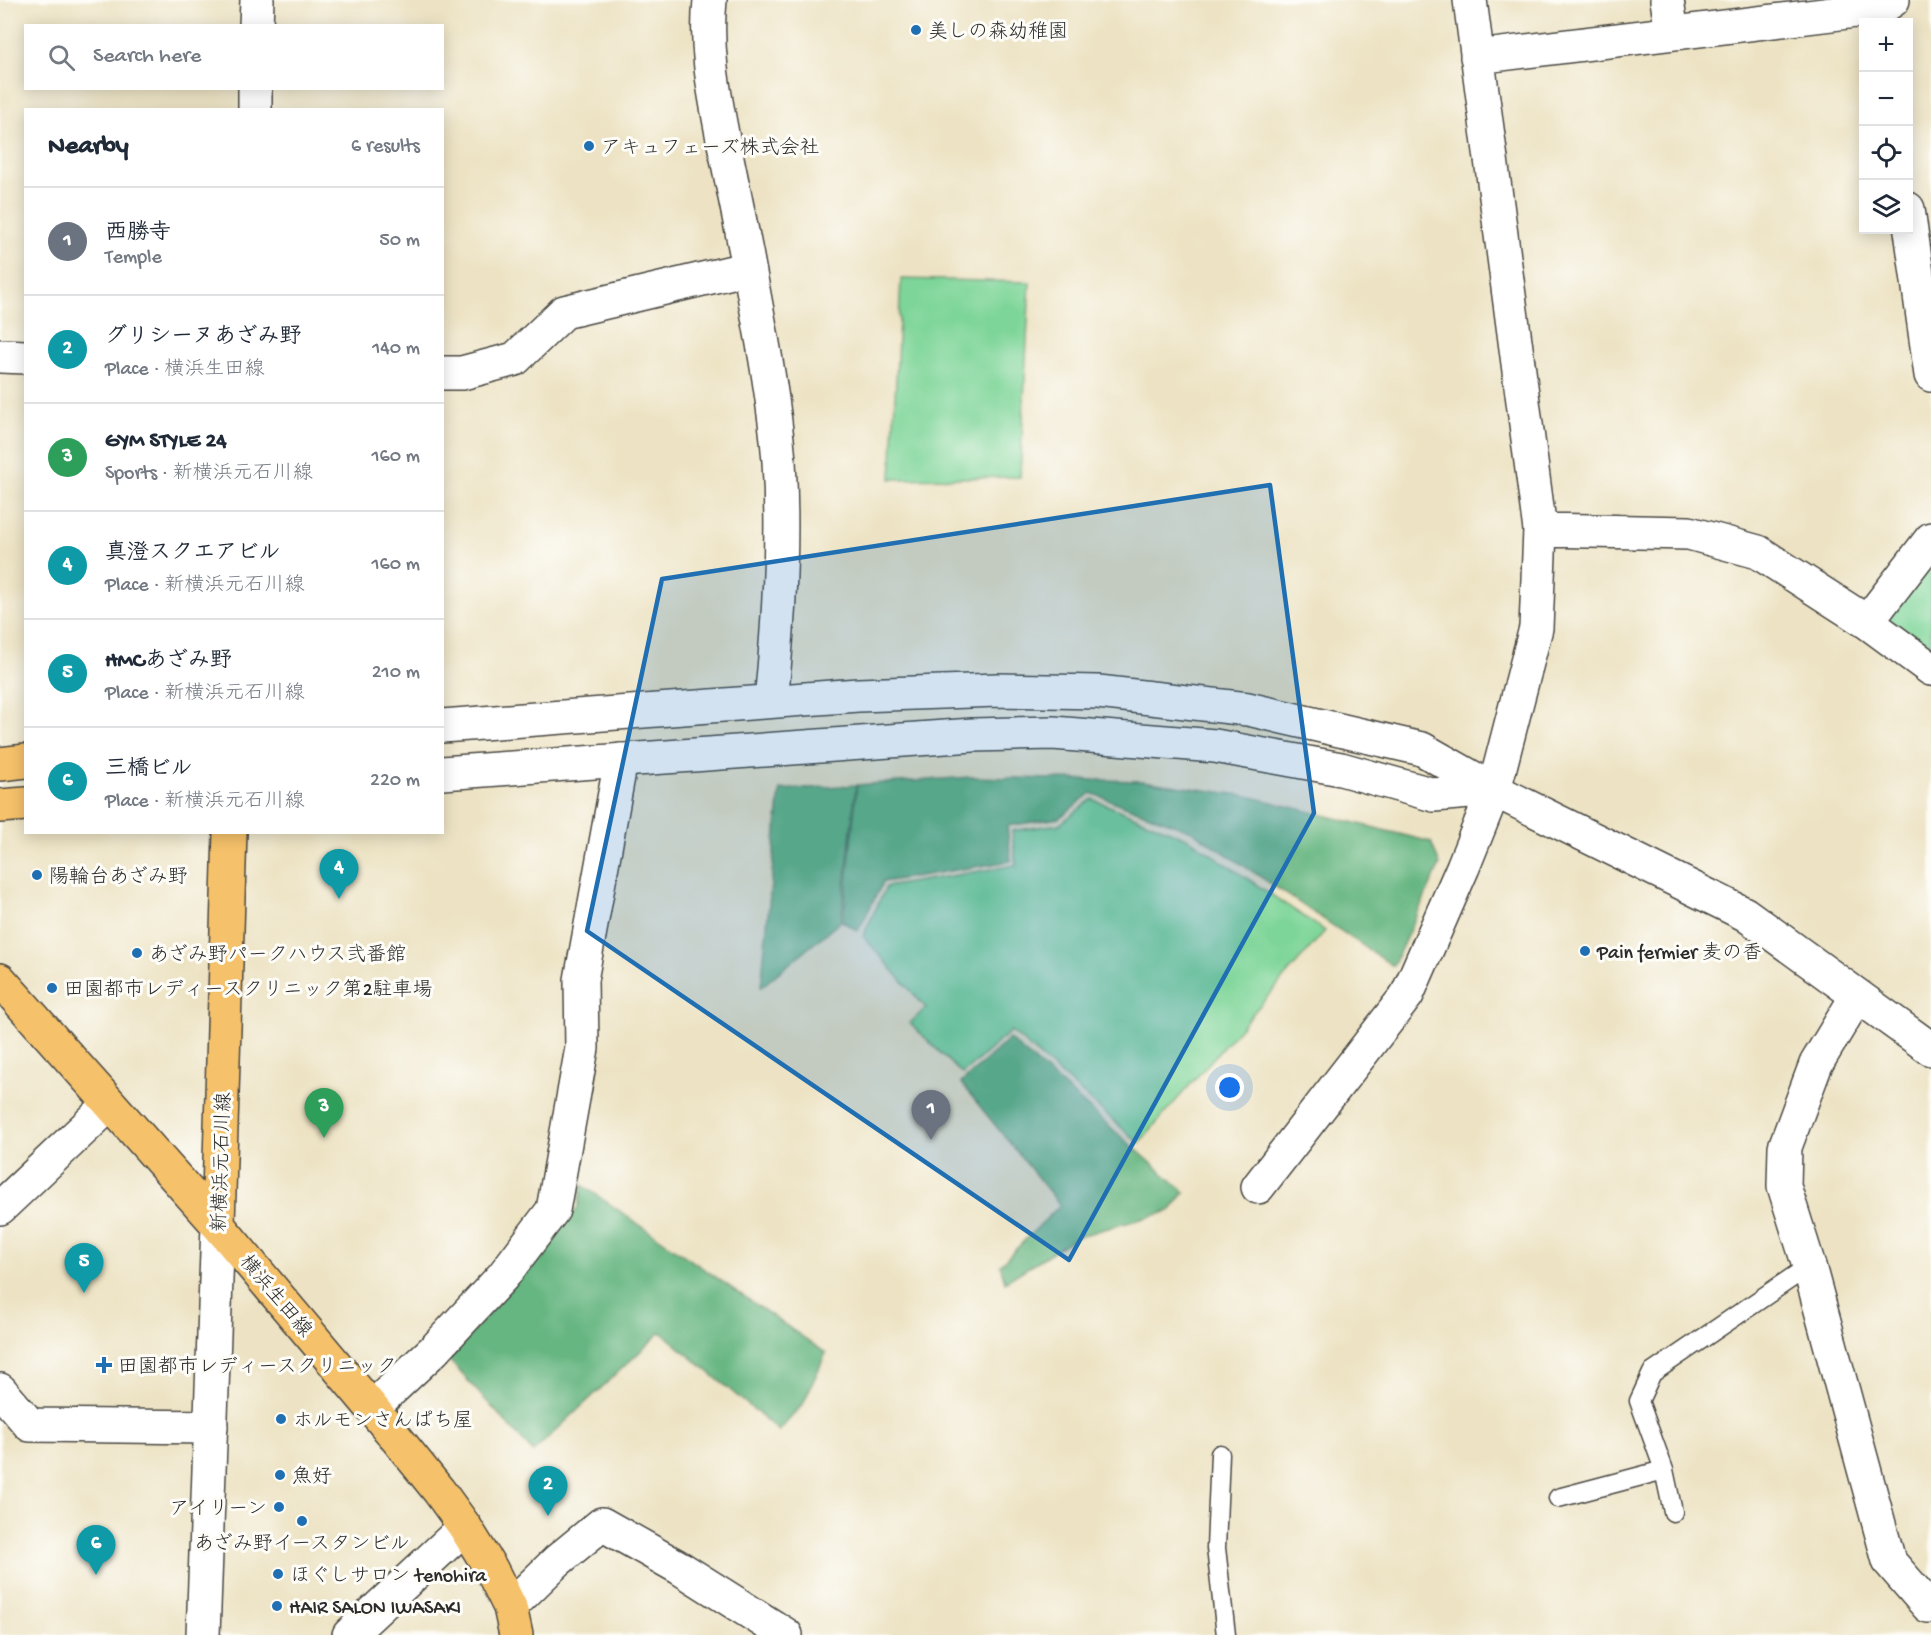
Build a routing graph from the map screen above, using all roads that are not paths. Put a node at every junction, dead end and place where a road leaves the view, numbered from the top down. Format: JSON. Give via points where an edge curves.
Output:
{"nodes":[{"id":1,"x":256,"y":0,"type":"edge"},
{"id":2,"x":710,"y":0,"type":"edge"},
{"id":3,"x":1470,"y":0,"type":"edge"},
{"id":4,"x":1667,"y":0,"type":"edge"},
{"id":5,"x":1884,"y":8,"type":"edge"},
{"id":6,"x":256,"y":24,"type":"edge"},
{"id":7,"x":1672,"y":33,"type":"junction"},
{"id":8,"x":1477,"y":57,"type":"junction"},
{"id":9,"x":255,"y":90,"type":"edge"},
{"id":10,"x":255,"y":108,"type":"edge"},
{"id":11,"x":1911,"y":234,"type":"edge"},
{"id":12,"x":749,"y":268,"type":"junction"},
{"id":13,"x":0,"y":356,"type":"edge"},
{"id":14,"x":24,"y":357,"type":"edge"},
{"id":15,"x":444,"y":373,"type":"edge"},
{"id":16,"x":1931,"y":375,"type":"edge"},
{"id":17,"x":1540,"y":530,"type":"junction"},
{"id":18,"x":1931,"y":538,"type":"edge"},
{"id":19,"x":1867,"y":622,"type":"junction"},
{"id":20,"x":1931,"y":669,"type":"edge"},
{"id":21,"x":771,"y":701,"type":"junction"},
{"id":22,"x":444,"y":726,"type":"edge"},
{"id":23,"x":621,"y":760,"type":"junction"},
{"id":24,"x":24,"y":761,"type":"edge"},
{"id":25,"x":0,"y":764,"type":"edge"},
{"id":26,"x":444,"y":773,"type":"edge"},
{"id":27,"x":1494,"y":790,"type":"junction"},
{"id":28,"x":24,"y":804,"type":"edge"},
{"id":29,"x":0,"y":806,"type":"edge"},
{"id":30,"x":230,"y":834,"type":"edge"},
{"id":31,"x":0,"y":980,"type":"edge"},
{"id":32,"x":1857,"y":996,"type":"junction"},
{"id":33,"x":1931,"y":1049,"type":"edge"},
{"id":34,"x":111,"y":1104,"type":"junction"},
{"id":35,"x":1258,"y":1187,"type":"dead end"},
{"id":36,"x":0,"y":1208,"type":"edge"},
{"id":37,"x":218,"y":1225,"type":"junction"},
{"id":38,"x":1809,"y":1266,"type":"junction"},
{"id":39,"x":0,"y":1390,"type":"edge"},
{"id":40,"x":372,"y":1408,"type":"junction"},
{"id":41,"x":211,"y":1427,"type":"junction"},
{"id":42,"x":1220,"y":1454,"type":"dead end"},
{"id":43,"x":1664,"y":1470,"type":"junction"},
{"id":44,"x":1558,"y":1498,"type":"dead end"},
{"id":45,"x":1673,"y":1512,"type":"dead end"},
{"id":46,"x":465,"y":1527,"type":"junction"},
{"id":47,"x":1928,"y":1606,"type":"dead end"},
{"id":48,"x":513,"y":1621,"type":"edge"},
{"id":49,"x":202,"y":1635,"type":"edge"},
{"id":50,"x":349,"y":1635,"type":"edge"},
{"id":51,"x":786,"y":1635,"type":"edge"},
{"id":52,"x":1226,"y":1635,"type":"edge"}],
"edges":[{"from":1,"to":6,"type":"street"},
{"from":2,"to":12,"type":"street","via":[[710,71]]},
{"from":3,"to":8,"type":"street"},
{"from":4,"to":7,"type":"street"},
{"from":5,"to":7,"type":"street"},
{"from":7,"to":8,"type":"street"},
{"from":8,"to":17,"type":"street"},
{"from":9,"to":10,"type":"street"},
{"from":11,"to":16,"type":"street"},
{"from":12,"to":15,"type":"street","via":[[564,312],[515,359],[462,373]]},
{"from":12,"to":21,"type":"street","via":[[779,460],[781,532]]},
{"from":13,"to":14,"type":"street"},
{"from":17,"to":19,"type":"street","via":[[1689,533],[1718,540],[1758,552]]},
{"from":17,"to":27,"type":"street","via":[[1536,628]]},
{"from":18,"to":19,"type":"street"},
{"from":19,"to":20,"type":"street"},
{"from":21,"to":22,"type":"street"},
{"from":21,"to":27,"type":"street","via":[[998,690],[1098,692],[1248,709],[1422,749]]},
{"from":23,"to":26,"type":"street"},
{"from":23,"to":27,"type":"street","via":[[973,735],[1053,734],[1215,746],[1341,769],[1434,795]]},
{"from":23,"to":40,"type":"street","via":[[581,980],[582,1048],[553,1210],[503,1276],[434,1350]]},
{"from":24,"to":25,"type":"main road"},
{"from":27,"to":32,"type":"street","via":[[1744,914]]},
{"from":27,"to":35,"type":"street","via":[[1407,995]]},
{"from":28,"to":29,"type":"main road"},
{"from":30,"to":37,"type":"main road","name":"新横浜元石川線"},
{"from":31,"to":34,"type":"main road","name":"横浜生田線"},
{"from":32,"to":33,"type":"street"},
{"from":32,"to":38,"type":"street","via":[[1816,1064],[1785,1147],[1784,1186]]},
{"from":34,"to":36,"type":"street"},
{"from":34,"to":37,"type":"main road","name":"横浜生田線"},
{"from":37,"to":40,"type":"main road","name":"横浜生田線"},
{"from":37,"to":41,"type":"street","name":"新横浜元石川線"},
{"from":38,"to":43,"type":"lane","via":[[1652,1373],[1639,1401]]},
{"from":38,"to":47,"type":"street","via":[[1889,1561]]},
{"from":39,"to":41,"type":"street","via":[[30,1425]]},
{"from":40,"to":46,"type":"main road","name":"横浜生田線"},
{"from":41,"to":49,"type":"street","name":"新横浜元石川線"},
{"from":42,"to":52,"type":"lane","via":[[1216,1548]]},
{"from":43,"to":44,"type":"lane"},
{"from":43,"to":45,"type":"lane"},
{"from":46,"to":48,"type":"main road","name":"横浜生田線","via":[[491,1569]]},
{"from":46,"to":50,"type":"street"},
{"from":48,"to":51,"type":"street","via":[[557,1561],[602,1524]]}]}
